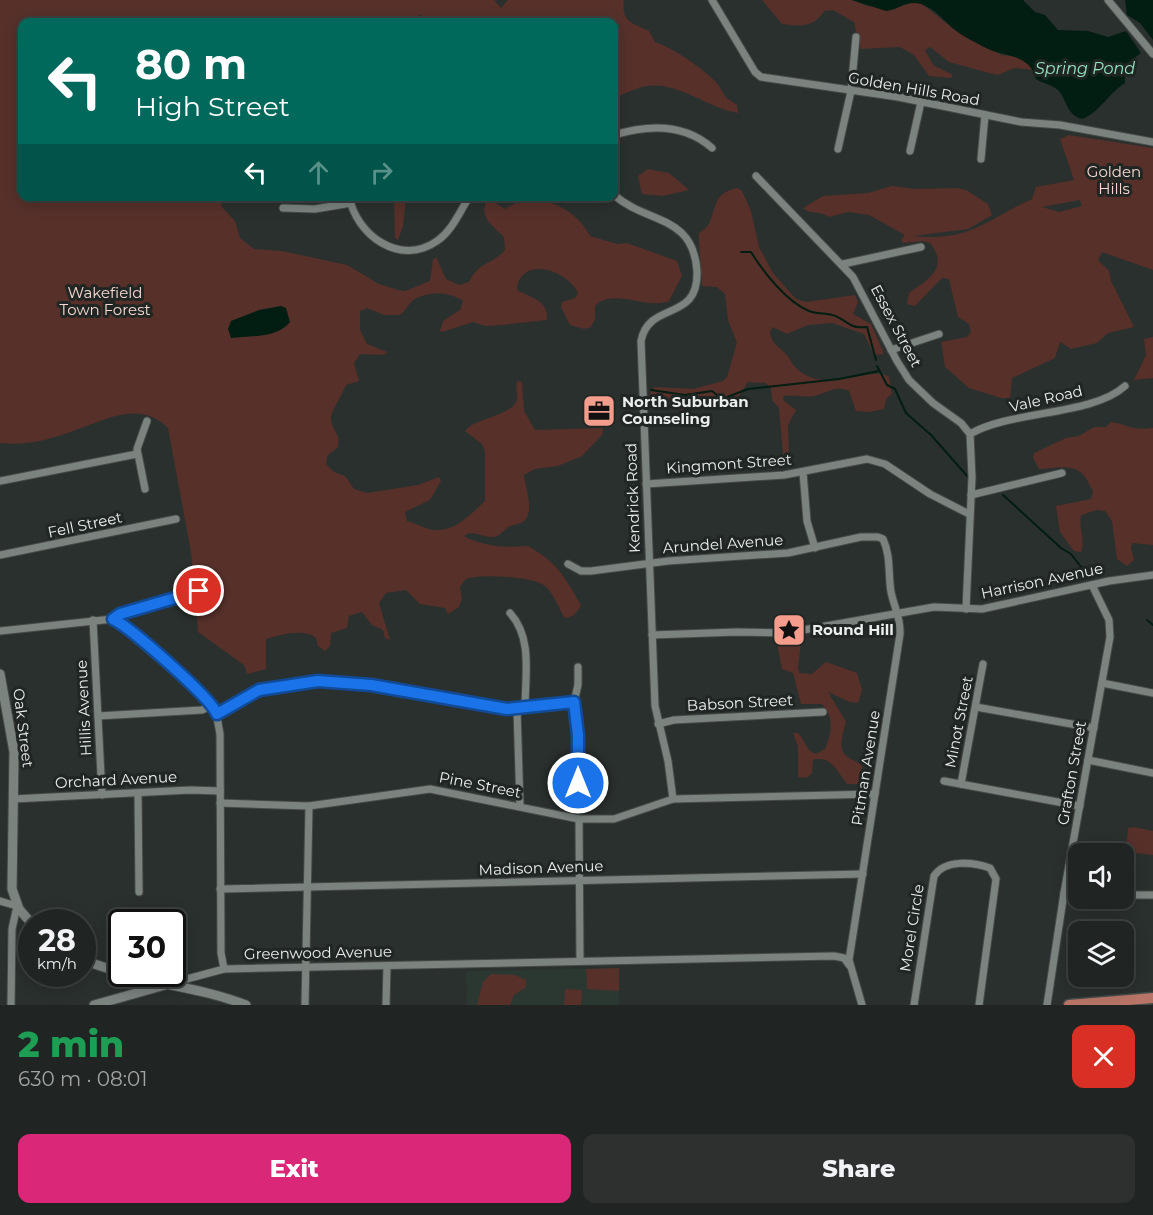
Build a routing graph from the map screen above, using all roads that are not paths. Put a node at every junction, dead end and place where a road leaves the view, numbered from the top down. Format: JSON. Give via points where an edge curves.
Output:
{"nodes":[{"id":1,"x":712,"y":0,"type":"edge"},
{"id":2,"x":1108,"y":0,"type":"edge"},
{"id":3,"x":856,"y":37,"type":"dead end"},
{"id":4,"x":1153,"y":54,"type":"edge"},
{"id":5,"x":851,"y":91,"type":"junction"},
{"id":6,"x":921,"y":102,"type":"junction"},
{"id":7,"x":985,"y":115,"type":"junction"},
{"id":8,"x":618,"y":134,"type":"edge"},
{"id":9,"x":1153,"y":142,"type":"edge"},
{"id":10,"x":712,"y":148,"type":"dead end"},
{"id":11,"x":838,"y":149,"type":"dead end"},
{"id":12,"x":910,"y":151,"type":"dead end"},
{"id":13,"x":981,"y":159,"type":"dead end"},
{"id":14,"x":756,"y":176,"type":"dead end"},
{"id":15,"x":618,"y":198,"type":"edge"},
{"id":16,"x":346,"y":201,"type":"edge"},
{"id":17,"x":350,"y":201,"type":"edge"},
{"id":18,"x":467,"y":201,"type":"edge"},
{"id":19,"x":283,"y":208,"type":"dead end"},
{"id":20,"x":921,"y":247,"type":"dead end"},
{"id":21,"x":843,"y":264,"type":"junction"},
{"id":22,"x":939,"y":334,"type":"dead end"},
{"id":23,"x":891,"y":350,"type":"junction"},
{"id":24,"x":1125,"y":386,"type":"dead end"},
{"id":25,"x":147,"y":421,"type":"dead end"},
{"id":26,"x":970,"y":434,"type":"junction"},
{"id":27,"x":137,"y":454,"type":"junction"},
{"id":28,"x":803,"y":472,"type":"junction"},
{"id":29,"x":1062,"y":473,"type":"dead end"},
{"id":30,"x":0,"y":481,"type":"edge"},
{"id":31,"x":646,"y":484,"type":"junction"},
{"id":32,"x":145,"y":489,"type":"dead end"},
{"id":33,"x":972,"y":495,"type":"junction"},
{"id":34,"x":969,"y":513,"type":"junction"},
{"id":35,"x":176,"y":519,"type":"dead end"},
{"id":36,"x":880,"y":537,"type":"joint"},
{"id":37,"x":815,"y":548,"type":"junction"},
{"id":38,"x":0,"y":555,"type":"edge"},
{"id":39,"x":649,"y":563,"type":"junction"},
{"id":40,"x":568,"y":564,"type":"dead end"},
{"id":41,"x":1153,"y":575,"type":"edge"},
{"id":42,"x":1092,"y":585,"type":"junction"},
{"id":43,"x":199,"y":591,"type":"dead end"},
{"id":44,"x":966,"y":609,"type":"junction"},
{"id":45,"x":510,"y":613,"type":"dead end"},
{"id":46,"x":898,"y":614,"type":"junction"},
{"id":47,"x":113,"y":619,"type":"junction"},
{"id":48,"x":93,"y":620,"type":"junction"},
{"id":49,"x":0,"y":631,"type":"edge"},
{"id":50,"x":652,"y":635,"type":"junction"},
{"id":51,"x":983,"y":664,"type":"dead end"},
{"id":52,"x":578,"y":667,"type":"dead end"},
{"id":53,"x":0,"y":674,"type":"edge"},
{"id":54,"x":1102,"y":682,"type":"junction"},
{"id":55,"x":1153,"y":693,"type":"edge"},
{"id":56,"x":574,"y":702,"type":"junction"},
{"id":57,"x":212,"y":705,"type":"junction"},
{"id":58,"x":976,"y":707,"type":"junction"},
{"id":59,"x":521,"y":709,"type":"junction"},
{"id":60,"x":4,"y":712,"type":"edge"},
{"id":61,"x":823,"y":712,"type":"dead end"},
{"id":62,"x":217,"y":714,"type":"junction"},
{"id":63,"x":98,"y":716,"type":"junction"},
{"id":64,"x":658,"y":724,"type":"junction"},
{"id":65,"x":1094,"y":728,"type":"junction"},
{"id":66,"x":1088,"y":760,"type":"junction"},
{"id":67,"x":1153,"y":773,"type":"edge"},
{"id":68,"x":944,"y":781,"type":"dead end"},
{"id":69,"x":578,"y":783,"type":"dead end"},
{"id":70,"x":961,"y":784,"type":"junction"},
{"id":71,"x":220,"y":791,"type":"junction"},
{"id":72,"x":138,"y":794,"type":"junction"},
{"id":73,"x":875,"y":794,"type":"junction"},
{"id":74,"x":102,"y":795,"type":"junction"},
{"id":75,"x":14,"y":799,"type":"junction"},
{"id":76,"x":673,"y":799,"type":"junction"},
{"id":77,"x":220,"y":803,"type":"junction"},
{"id":78,"x":309,"y":806,"type":"junction"},
{"id":79,"x":520,"y":806,"type":"junction"},
{"id":80,"x":1080,"y":806,"type":"junction"},
{"id":81,"x":579,"y":819,"type":"junction"},
{"id":82,"x":863,"y":874,"type":"junction"},
{"id":83,"x":578,"y":880,"type":"junction"},
{"id":84,"x":307,"y":885,"type":"junction"},
{"id":85,"x":220,"y":889,"type":"junction"},
{"id":86,"x":139,"y":892,"type":"dead end"},
{"id":87,"x":1064,"y":893,"type":"junction"},
{"id":88,"x":1068,"y":893,"type":"edge"},
{"id":89,"x":1134,"y":895,"type":"edge"},
{"id":90,"x":1153,"y":895,"type":"edge"},
{"id":91,"x":0,"y":902,"type":"edge"},
{"id":92,"x":17,"y":906,"type":"junction"},
{"id":93,"x":20,"y":909,"type":"edge"},
{"id":94,"x":580,"y":961,"type":"junction"},
{"id":95,"x":849,"y":965,"type":"junction"},
{"id":96,"x":387,"y":966,"type":"junction"},
{"id":97,"x":306,"y":967,"type":"junction"},
{"id":98,"x":224,"y":969,"type":"junction"},
{"id":99,"x":186,"y":979,"type":"edge"},
{"id":100,"x":157,"y":987,"type":"edge"},
{"id":101,"x":186,"y":987,"type":"edge"},
{"id":102,"x":1153,"y":998,"type":"edge"},
{"id":103,"x":11,"y":1005,"type":"edge"},
{"id":104,"x":94,"y":1005,"type":"edge"},
{"id":105,"x":246,"y":1005,"type":"edge"},
{"id":106,"x":305,"y":1005,"type":"edge"},
{"id":107,"x":387,"y":1005,"type":"edge"},
{"id":108,"x":862,"y":1005,"type":"edge"},
{"id":109,"x":914,"y":1005,"type":"edge"},
{"id":110,"x":979,"y":1005,"type":"edge"},
{"id":111,"x":1047,"y":1005,"type":"edge"},
{"id":112,"x":1069,"y":1005,"type":"edge"},
{"id":113,"x":1075,"y":1005,"type":"edge"}],
"edges":[{"from":1,"to":5,"type":"street","name":"Golden Hills Road","via":[[759,76]]},
{"from":2,"to":4,"type":"street"},
{"from":3,"to":5,"type":"street"},
{"from":5,"to":6,"type":"street","name":"Golden Hills Road"},
{"from":5,"to":11,"type":"street"},
{"from":6,"to":7,"type":"street","name":"Golden Hills Road"},
{"from":6,"to":12,"type":"street"},
{"from":7,"to":9,"type":"street","name":"Golden Hills Road"},
{"from":7,"to":13,"type":"street"},
{"from":8,"to":10,"type":"street","via":[[671,129],[693,134]]},
{"from":14,"to":21,"type":"street","name":"Essex Street"},
{"from":15,"to":31,"type":"street","name":"Kendrick Road","via":[[680,230],[691,247],[696,270],[696,285],[689,301],[655,317],[643,334]]},
{"from":16,"to":19,"type":"street","via":[[307,210]]},
{"from":17,"to":18,"type":"street","via":[[357,219],[374,240],[411,250],[432,244],[447,233]]},
{"from":20,"to":21,"type":"street"},
{"from":21,"to":23,"type":"street","name":"Essex Street","via":[[864,295]]},
{"from":22,"to":23,"type":"street"},
{"from":23,"to":26,"type":"street","name":"Essex Street","via":[[918,389]]},
{"from":24,"to":26,"type":"street","name":"Vale Road","via":[[1096,401]]},
{"from":25,"to":27,"type":"street"},
{"from":26,"to":33,"type":"street"},
{"from":27,"to":30,"type":"street"},
{"from":27,"to":32,"type":"street"},
{"from":28,"to":31,"type":"street","name":"Kingmont Street","via":[[752,479]]},
{"from":28,"to":34,"type":"street","name":"Kingmont Street","via":[[860,459],[885,465]]},
{"from":28,"to":37,"type":"street","via":[[807,521]]},
{"from":29,"to":33,"type":"street"},
{"from":31,"to":39,"type":"street","name":"Kendrick Road"},
{"from":33,"to":34,"type":"street"},
{"from":34,"to":44,"type":"street"},
{"from":35,"to":38,"type":"street","name":"Fell Street"},
{"from":36,"to":37,"type":"street","name":"Arundel Avenue"},
{"from":36,"to":46,"type":"street","name":"Pitman Avenue","via":[[887,547],[891,593]]},
{"from":37,"to":39,"type":"street","name":"Arundel Avenue","via":[[764,556]]},
{"from":39,"to":40,"type":"street","name":"Arundel Avenue","via":[[591,572]]},
{"from":39,"to":50,"type":"street","name":"Kendrick Road"},
{"from":41,"to":42,"type":"street","name":"Harrison Avenue"},
{"from":42,"to":44,"type":"street","name":"Harrison Avenue","via":[[999,606]]},
{"from":42,"to":54,"type":"street","name":"Grafton Street","via":[[1110,627]]},
{"from":43,"to":47,"type":"street"},
{"from":44,"to":46,"type":"street","name":"Harrison Avenue","via":[[938,607]]},
{"from":45,"to":59,"type":"street","via":[[524,637]]},
{"from":46,"to":50,"type":"street","name":"Harrison Avenue","via":[[777,634]]},
{"from":46,"to":73,"type":"street","name":"Pitman Avenue","via":[[900,642]]},
{"from":47,"to":48,"type":"street"},
{"from":47,"to":57,"type":"street","name":"Greenwood Avenue"},
{"from":48,"to":49,"type":"street"},
{"from":48,"to":63,"type":"street","name":"Hillis Avenue"},
{"from":50,"to":64,"type":"street","name":"Kendrick Road"},
{"from":51,"to":58,"type":"street","name":"Minot Street"},
{"from":52,"to":56,"type":"street"},
{"from":53,"to":60,"type":"street","name":"Oak Street"},
{"from":54,"to":55,"type":"street"},
{"from":54,"to":65,"type":"street","name":"Grafton Street"},
{"from":56,"to":59,"type":"street"},
{"from":56,"to":69,"type":"street"},
{"from":57,"to":62,"type":"street","name":"Greenwood Avenue"},
{"from":57,"to":63,"type":"street","via":[[202,710]]},
{"from":58,"to":65,"type":"street"},
{"from":58,"to":70,"type":"street","name":"Minot Street"},
{"from":59,"to":62,"type":"street","via":[[371,685],[318,681],[259,690]]},
{"from":59,"to":79,"type":"street"},
{"from":60,"to":75,"type":"street","name":"Oak Street","via":[[13,746]]},
{"from":61,"to":64,"type":"street","name":"Babson Street"},
{"from":62,"to":71,"type":"street","name":"Greenwood Avenue"},
{"from":63,"to":74,"type":"street","name":"Hillis Avenue"},
{"from":64,"to":76,"type":"street","name":"Kendrick Road"},
{"from":65,"to":66,"type":"street","name":"Grafton Street"},
{"from":66,"to":67,"type":"street"},
{"from":66,"to":80,"type":"street","name":"Grafton Street"},
{"from":68,"to":70,"type":"street"},
{"from":70,"to":80,"type":"street"},
{"from":71,"to":72,"type":"street","name":"Orchard Avenue"},
{"from":71,"to":77,"type":"street","name":"Greenwood Avenue"},
{"from":72,"to":74,"type":"street","name":"Orchard Avenue"},
{"from":72,"to":86,"type":"street"},
{"from":73,"to":76,"type":"street","name":"Pine Street"},
{"from":73,"to":82,"type":"street","name":"Pitman Avenue"},
{"from":74,"to":75,"type":"street","name":"Orchard Avenue"},
{"from":75,"to":92,"type":"street","name":"Oak Street","via":[[12,884]]},
{"from":76,"to":81,"type":"street","name":"Pine Street","via":[[614,819]]},
{"from":77,"to":78,"type":"street","name":"Pine Street"},
{"from":77,"to":85,"type":"street","name":"Greenwood Avenue"},
{"from":78,"to":79,"type":"street","name":"Pine Street","via":[[430,789]]},
{"from":78,"to":84,"type":"street"},
{"from":79,"to":81,"type":"street","name":"Pine Street"},
{"from":80,"to":87,"type":"street","name":"Grafton Street"},
{"from":81,"to":83,"type":"street"},
{"from":82,"to":83,"type":"street","name":"Madison Avenue"},
{"from":82,"to":95,"type":"street","name":"Pitman Avenue"},
{"from":83,"to":84,"type":"street","name":"Madison Avenue"},
{"from":83,"to":94,"type":"street"},
{"from":84,"to":85,"type":"street","name":"Madison Avenue"},
{"from":84,"to":97,"type":"street"},
{"from":85,"to":98,"type":"street","name":"Greenwood Avenue"},
{"from":87,"to":88,"type":"street"},
{"from":87,"to":111,"type":"street","name":"Grafton Street"},
{"from":89,"to":90,"type":"street"},
{"from":91,"to":92,"type":"street"},
{"from":92,"to":93,"type":"street"},
{"from":92,"to":103,"type":"street","via":[[12,931]]},
{"from":94,"to":95,"type":"street","name":"Greenwood Avenue","via":[[834,956],[844,958]]},
{"from":94,"to":96,"type":"street","name":"Greenwood Avenue"},
{"from":95,"to":108,"type":"street","name":"Pitman Avenue"},
{"from":96,"to":97,"type":"street","name":"Greenwood Avenue"},
{"from":96,"to":107,"type":"street"},
{"from":97,"to":98,"type":"street","name":"Greenwood Avenue"},
{"from":97,"to":106,"type":"street"},
{"from":98,"to":99,"type":"street"},
{"from":100,"to":104,"type":"street"},
{"from":101,"to":105,"type":"street"},
{"from":102,"to":113,"type":"main road"},
{"from":109,"to":110,"type":"street","name":"Morel Circle","via":[[934,876],[942,868],[960,864],[988,867],[996,879]]},
{"from":112,"to":113,"type":"main road"}]}
